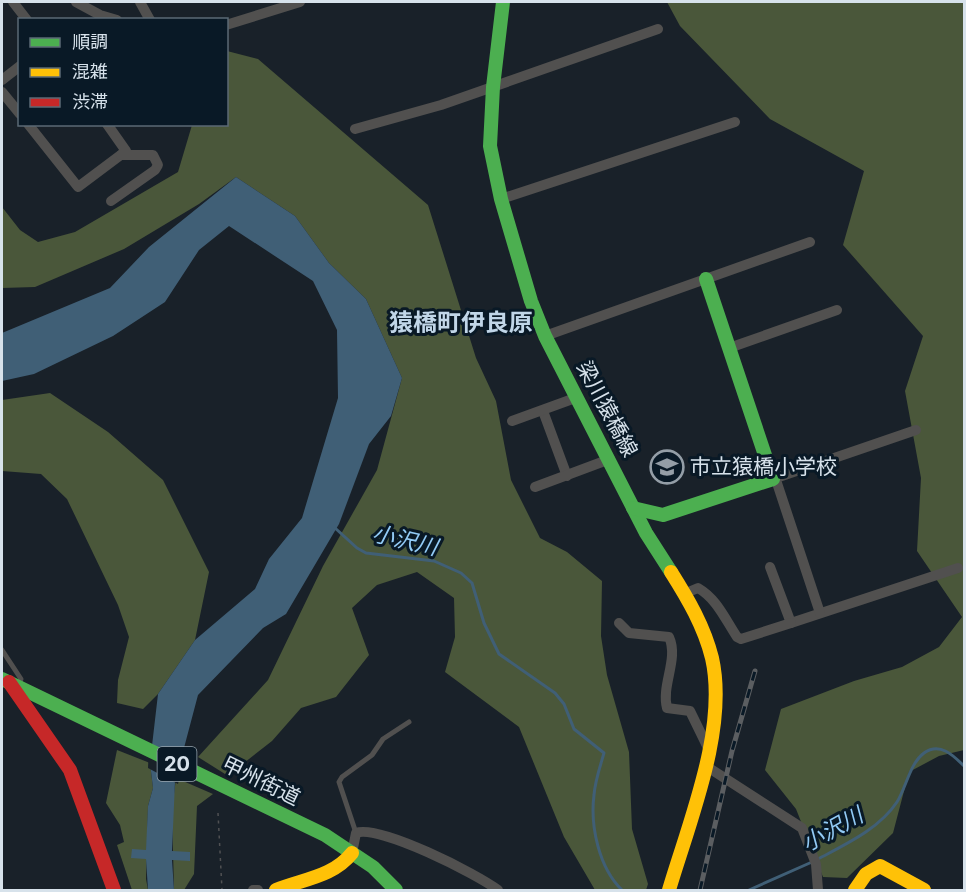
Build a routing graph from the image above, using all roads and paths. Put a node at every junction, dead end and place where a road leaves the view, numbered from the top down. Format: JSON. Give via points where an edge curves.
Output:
{"nodes":[{"id":1,"x":13,"y":2,"type":"edge"},
{"id":2,"x":76,"y":2,"type":"edge"},
{"id":3,"x":140,"y":2,"type":"edge"},
{"id":4,"x":300,"y":2,"type":"edge"},
{"id":5,"x":503,"y":2,"type":"edge"},
{"id":6,"x":25,"y":18,"type":"edge"},
{"id":7,"x":110,"y":18,"type":"edge"},
{"id":8,"x":149,"y":18,"type":"edge"},
{"id":9,"x":228,"y":24,"type":"edge"},
{"id":10,"x":658,"y":29,"type":"dead end"},
{"id":11,"x":18,"y":68,"type":"edge"},
{"id":12,"x":2,"y":80,"type":"edge"},
{"id":13,"x":493,"y":87,"type":"junction"},
{"id":14,"x":2,"y":92,"type":"edge"},
{"id":15,"x":18,"y":112,"type":"edge"},
{"id":16,"x":735,"y":122,"type":"dead end"},
{"id":17,"x":30,"y":126,"type":"edge"},
{"id":18,"x":107,"y":126,"type":"edge"},
{"id":19,"x":355,"y":129,"type":"dead end"},
{"id":20,"x":121,"y":155,"type":"junction"},
{"id":21,"x":501,"y":199,"type":"junction"},
{"id":22,"x":111,"y":201,"type":"dead end"},
{"id":23,"x":810,"y":242,"type":"dead end"},
{"id":24,"x":706,"y":279,"type":"junction"},
{"id":25,"x":837,"y":310,"type":"dead end"},
{"id":26,"x":545,"y":336,"type":"junction"},
{"id":27,"x":729,"y":348,"type":"junction"},
{"id":28,"x":578,"y":397,"type":"junction"},
{"id":29,"x":543,"y":411,"type":"junction"},
{"id":30,"x":512,"y":421,"type":"dead end"},
{"id":31,"x":916,"y":430,"type":"dead end"},
{"id":32,"x":610,"y":459,"type":"junction"},
{"id":33,"x":567,"y":476,"type":"junction"},
{"id":34,"x":773,"y":479,"type":"junction"},
{"id":35,"x":534,"y":487,"type":"dead end"},
{"id":36,"x":633,"y":508,"type":"junction"},
{"id":37,"x":770,"y":567,"type":"dead end"},
{"id":38,"x":958,"y":568,"type":"dead end"},
{"id":39,"x":686,"y":593,"type":"junction"},
{"id":40,"x":820,"y":613,"type":"junction"},
{"id":41,"x":619,"y":623,"type":"dead end"},
{"id":42,"x":791,"y":623,"type":"junction"},
{"id":43,"x":2,"y":650,"type":"edge"},
{"id":44,"x":10,"y":682,"type":"edge"},
{"id":45,"x":409,"y":722,"type":"dead end"},
{"id":46,"x":708,"y":759,"type":"junction"},
{"id":47,"x":218,"y":813,"type":"dead end"},
{"id":48,"x":356,"y":833,"type":"junction"},
{"id":49,"x":352,"y":853,"type":"junction"},
{"id":50,"x":114,"y":891,"type":"edge"},
{"id":51,"x":222,"y":891,"type":"edge"},
{"id":52,"x":253,"y":891,"type":"edge"},
{"id":53,"x":258,"y":891,"type":"edge"},
{"id":54,"x":276,"y":891,"type":"edge"},
{"id":55,"x":396,"y":891,"type":"edge"},
{"id":56,"x":498,"y":891,"type":"edge"},
{"id":57,"x":669,"y":891,"type":"edge"},
{"id":58,"x":818,"y":891,"type":"edge"},
{"id":59,"x":855,"y":891,"type":"edge"},
{"id":60,"x":924,"y":891,"type":"edge"}],
"edges":[{"from":1,"to":6,"type":"street"},
{"from":2,"to":7,"type":"street"},
{"from":3,"to":8,"type":"street"},
{"from":4,"to":9,"type":"street"},
{"from":5,"to":13,"type":"main road","name":"梁川猿橋線"},
{"from":10,"to":13,"type":"street"},
{"from":11,"to":12,"type":"street"},
{"from":13,"to":19,"type":"street"},
{"from":13,"to":21,"type":"main road","name":"梁川猿橋線","via":[[490,146]]},
{"from":14,"to":15,"type":"street"},
{"from":16,"to":21,"type":"street"},
{"from":17,"to":20,"type":"street","via":[[78,187]]},
{"from":18,"to":20,"type":"street","via":[[126,151]]},
{"from":20,"to":22,"type":"street","via":[[153,155],[158,165]]},
{"from":21,"to":26,"type":"main road","name":"梁川猿橋線"},
{"from":23,"to":24,"type":"street"},
{"from":24,"to":26,"type":"street"},
{"from":24,"to":27,"type":"main road"},
{"from":25,"to":27,"type":"street"},
{"from":26,"to":28,"type":"main road","name":"梁川猿橋線"},
{"from":27,"to":34,"type":"main road"},
{"from":28,"to":29,"type":"street"},
{"from":28,"to":32,"type":"main road","name":"梁川猿橋線"},
{"from":29,"to":30,"type":"street"},
{"from":29,"to":33,"type":"street"},
{"from":31,"to":34,"type":"street"},
{"from":32,"to":33,"type":"street"},
{"from":32,"to":36,"type":"main road","name":"梁川猿橋線"},
{"from":33,"to":35,"type":"street"},
{"from":34,"to":36,"type":"main road","via":[[663,515],[656,516],[642,507]]},
{"from":34,"to":40,"type":"street"},
{"from":36,"to":39,"type":"main road","name":"梁川猿橋線"},
{"from":37,"to":42,"type":"street"},
{"from":38,"to":40,"type":"street"},
{"from":39,"to":42,"type":"street","via":[[702,590],[721,609],[741,639]]},
{"from":39,"to":46,"type":"main road","name":"梁川猿橋線","via":[[703,628],[715,674],[716,714]]},
{"from":40,"to":42,"type":"street"},
{"from":41,"to":46,"type":"street","via":[[629,633],[669,637],[672,655],[667,708],[690,711]]},
{"from":43,"to":44,"type":"lane","via":[[21,679]]},
{"from":44,"to":49,"type":"main road","name":"甲州街道","number":"20","via":[[325,835]]},
{"from":44,"to":50,"type":"main road","via":[[70,770]]},
{"from":45,"to":48,"type":"lane","via":[[383,739],[362,765],[339,783]]},
{"from":46,"to":57,"type":"main road","name":"梁川猿橋線"},
{"from":46,"to":58,"type":"street","via":[[801,828],[816,864]]},
{"from":47,"to":51,"type":"path"},
{"from":48,"to":49,"type":"street"},
{"from":48,"to":56,"type":"street","via":[[371,831],[445,860]]},
{"from":49,"to":54,"type":"main road","via":[[346,863],[334,870]]},
{"from":49,"to":55,"type":"main road","name":"甲州街道","number":"20","via":[[373,867]]},
{"from":52,"to":53,"type":"street"},
{"from":59,"to":60,"type":"main road","via":[[866,874],[880,866]]}]}
